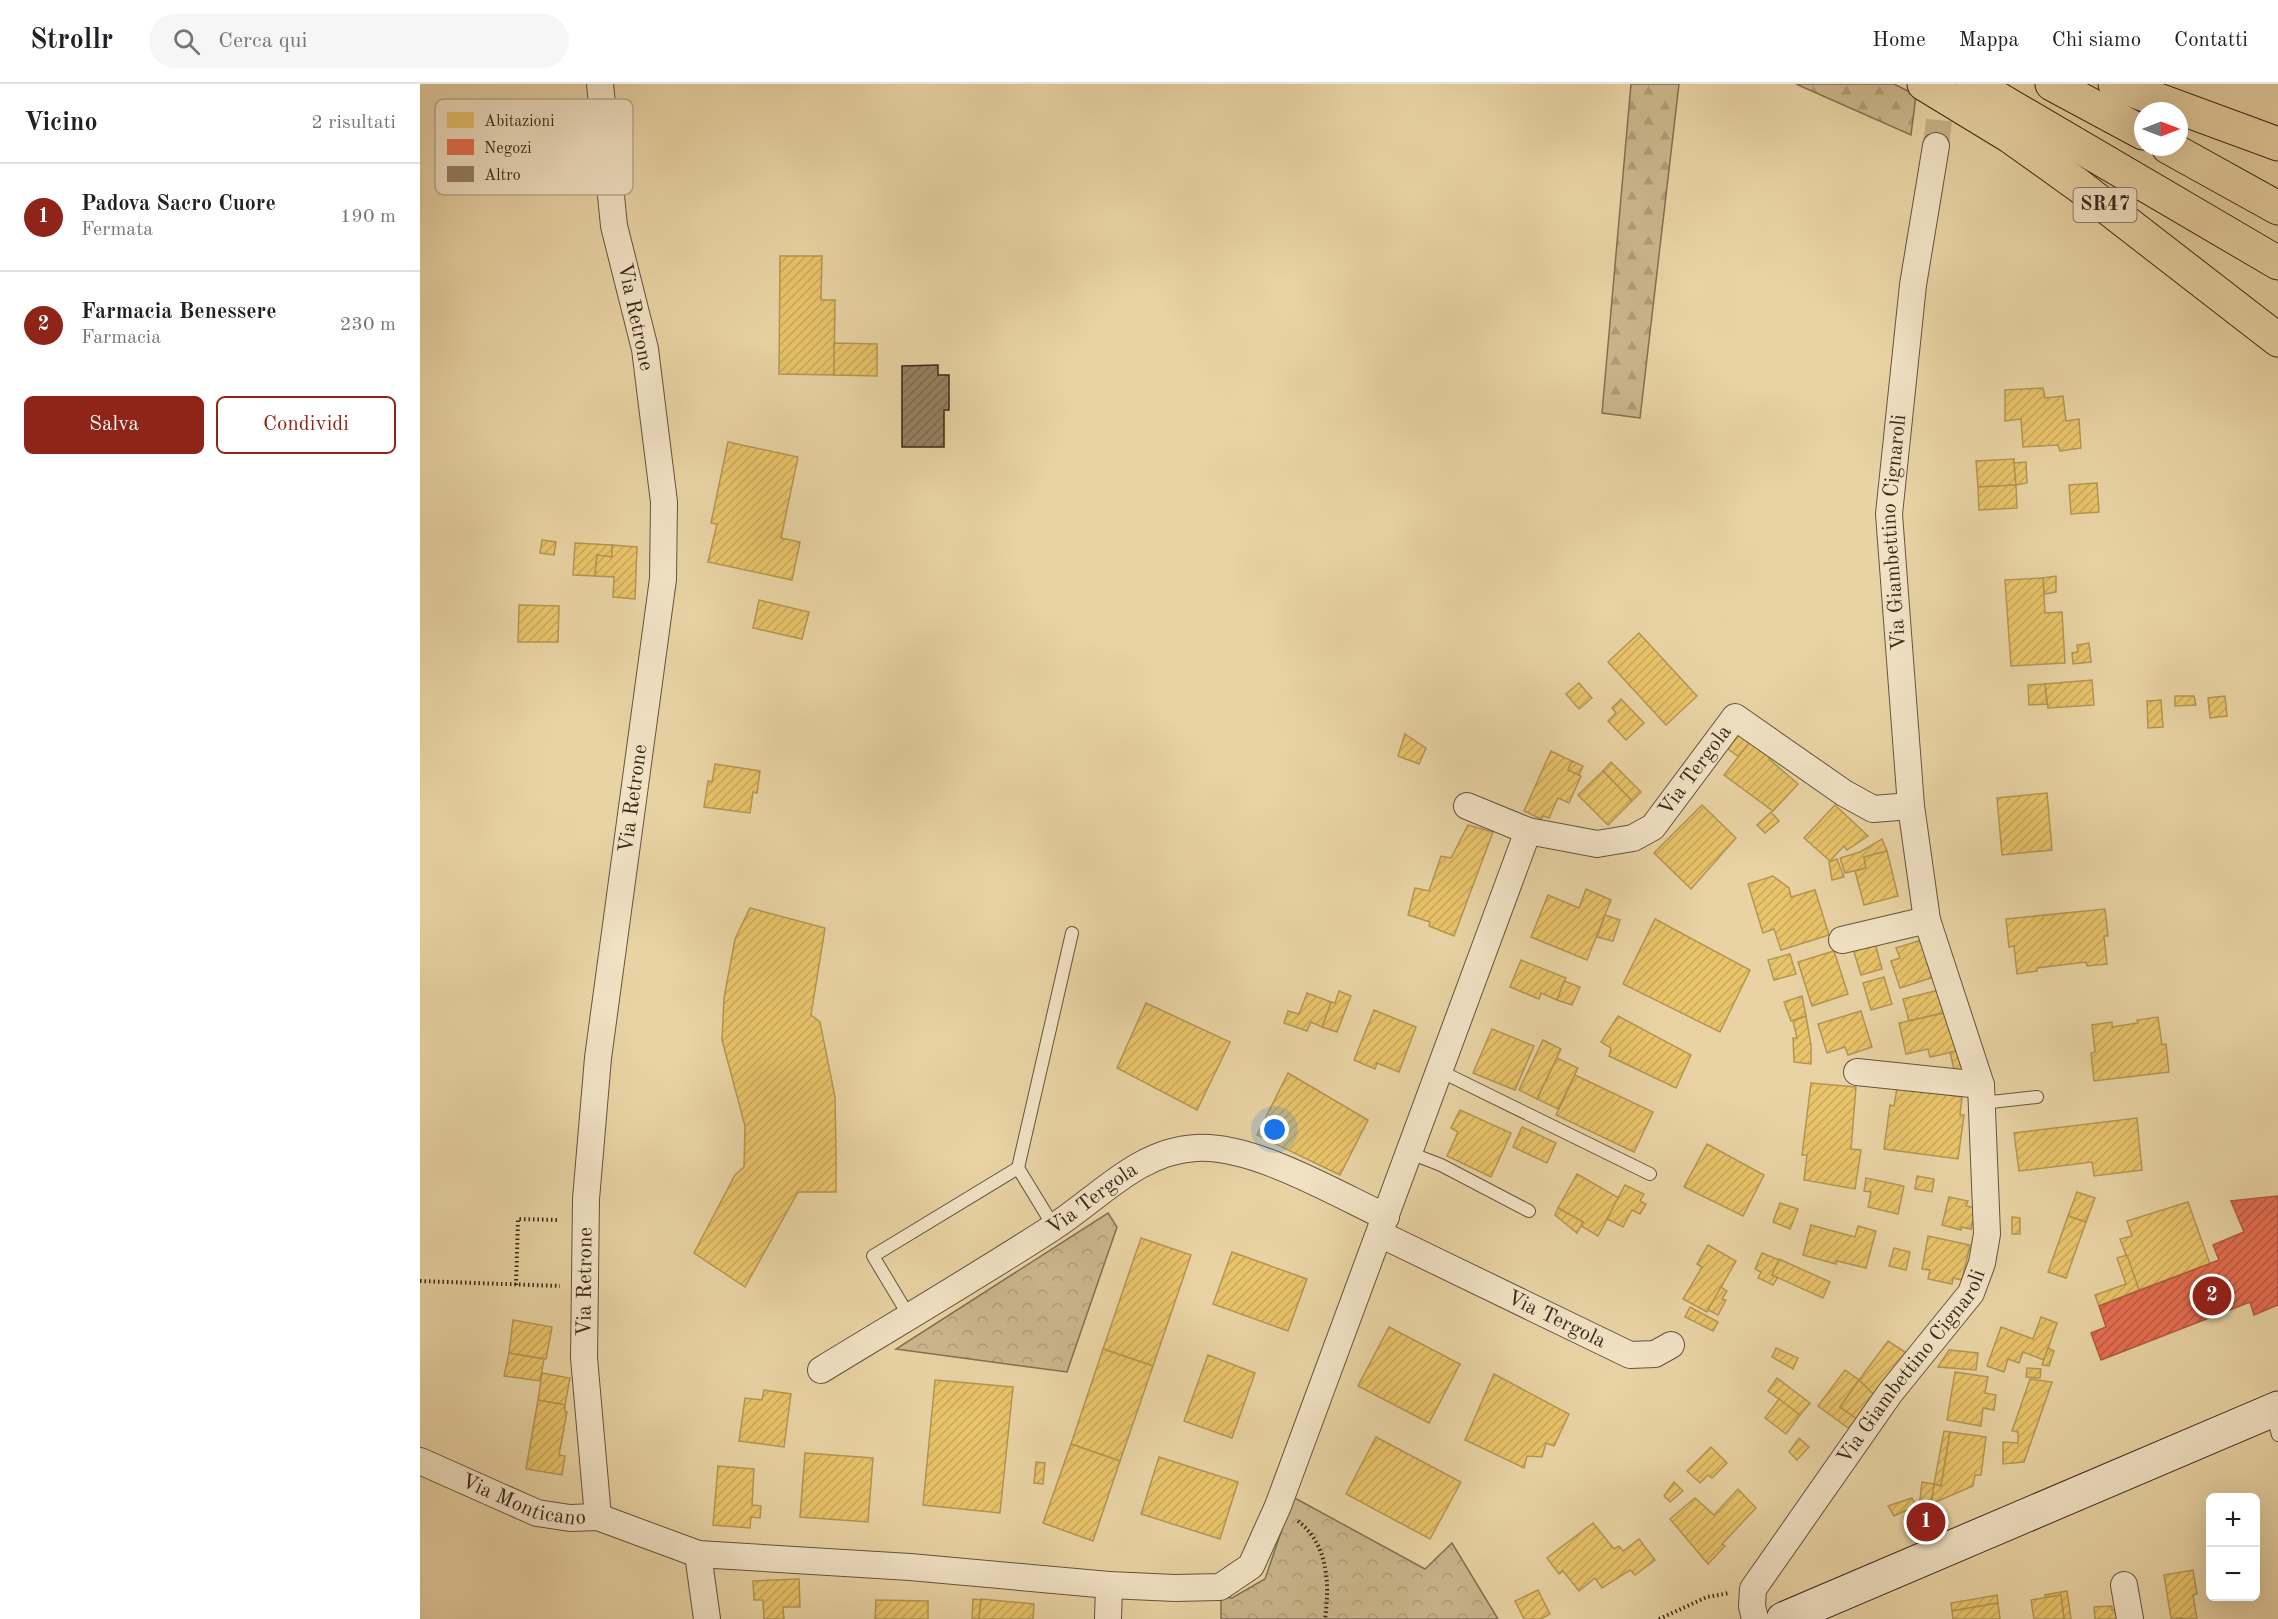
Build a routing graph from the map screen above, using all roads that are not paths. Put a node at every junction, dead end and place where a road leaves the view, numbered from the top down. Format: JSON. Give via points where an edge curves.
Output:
{"nodes":[{"id":1,"x":600,"y":84,"type":"edge"},
{"id":2,"x":1924,"y":84,"type":"edge"},
{"id":3,"x":1973,"y":84,"type":"edge"},
{"id":4,"x":2052,"y":84,"type":"edge"},
{"id":5,"x":2115,"y":84,"type":"edge"},
{"id":6,"x":601,"y":99,"type":"edge"},
{"id":7,"x":2134,"y":129,"type":"edge"},
{"id":8,"x":2278,"y":144,"type":"edge"},
{"id":9,"x":1936,"y":146,"type":"tunnel mouth"},
{"id":10,"x":2184,"y":156,"type":"edge"},
{"id":11,"x":611,"y":195,"type":"edge"},
{"id":12,"x":2278,"y":208,"type":"edge"},
{"id":13,"x":2278,"y":263,"type":"edge"},
{"id":14,"x":2278,"y":340,"type":"edge"},
{"id":15,"x":1467,"y":806,"type":"dead end"},
{"id":16,"x":1911,"y":806,"type":"junction"},
{"id":17,"x":1528,"y":831,"type":"junction"},
{"id":18,"x":1927,"y":920,"type":"junction"},
{"id":19,"x":1071,"y":933,"type":"dead end"},
{"id":20,"x":1842,"y":940,"type":"dead end"},
{"id":21,"x":1440,"y":1071,"type":"junction"},
{"id":22,"x":1857,"y":1072,"type":"dead end"},
{"id":23,"x":1981,"y":1094,"type":"junction"},
{"id":24,"x":2037,"y":1096,"type":"dead end"},
{"id":25,"x":1410,"y":1153,"type":"junction"},
{"id":26,"x":1018,"y":1168,"type":"junction"},
{"id":27,"x":1650,"y":1174,"type":"dead end"},
{"id":28,"x":1529,"y":1211,"type":"dead end"},
{"id":29,"x":1383,"y":1225,"type":"junction"},
{"id":30,"x":1054,"y":1227,"type":"junction"},
{"id":31,"x":909,"y":1316,"type":"junction"},
{"id":32,"x":1671,"y":1345,"type":"dead end"},
{"id":33,"x":820,"y":1370,"type":"dead end"},
{"id":34,"x":2276,"y":1418,"type":"edge"},
{"id":35,"x":420,"y":1461,"type":"edge"},
{"id":36,"x":598,"y":1517,"type":"junction"},
{"id":37,"x":698,"y":1554,"type":"junction"},
{"id":38,"x":1109,"y":1585,"type":"junction"},
{"id":39,"x":2124,"y":1585,"type":"dead end"},
{"id":40,"x":707,"y":1619,"type":"edge"},
{"id":41,"x":1108,"y":1619,"type":"edge"},
{"id":42,"x":1755,"y":1619,"type":"edge"},
{"id":43,"x":1783,"y":1619,"type":"edge"},
{"id":44,"x":2130,"y":1619,"type":"edge"}],
"edges":[{"from":1,"to":6,"type":"street","name":"Via Retrone"},
{"from":2,"to":14,"type":"highway","number":"SR47","via":[[2011,137],[2078,185]]},
{"from":3,"to":13,"type":"highway","number":"SR47"},
{"from":4,"to":7,"type":"highway"},
{"from":5,"to":8,"type":"highway"},
{"from":9,"to":16,"type":"street","name":"Via Giambettino Cignaroli","via":[[1914,281],[1889,514]]},
{"from":10,"to":12,"type":"highway"},
{"from":11,"to":36,"type":"street","name":"Via Retrone","via":[[614,226],[645,349],[664,513],[663,579],[598,1058],[586,1198],[584,1358]]},
{"from":15,"to":17,"type":"street","name":"Via Tergola"},
{"from":16,"to":17,"type":"street","name":"Via Tergola","via":[[1873,809],[1735,717],[1653,827],[1633,838],[1597,844]]},
{"from":16,"to":18,"type":"street","name":"Via Giambettino Cignaroli"},
{"from":17,"to":21,"type":"street"},
{"from":18,"to":20,"type":"street"},
{"from":18,"to":23,"type":"street","name":"Via Giambettino Cignaroli"},
{"from":19,"to":26,"type":"lane"},
{"from":21,"to":25,"type":"street"},
{"from":21,"to":27,"type":"lane"},
{"from":22,"to":23,"type":"street"},
{"from":23,"to":24,"type":"lane"},
{"from":23,"to":42,"type":"street","name":"Via Giambettino Cignaroli","via":[[1987,1233],[1971,1293],[1890,1393],[1753,1589]]},
{"from":25,"to":28,"type":"lane"},
{"from":25,"to":29,"type":"street"},
{"from":26,"to":30,"type":"lane"},
{"from":26,"to":31,"type":"lane","via":[[873,1256]]},
{"from":29,"to":30,"type":"street","name":"Via Tergola","via":[[1262,1159],[1197,1148],[1165,1153],[1135,1167]]},
{"from":29,"to":32,"type":"street","name":"Via Tergola","via":[[1630,1355],[1655,1354]]},
{"from":29,"to":38,"type":"street","via":[[1278,1506],[1251,1566],[1220,1587]]},
{"from":30,"to":31,"type":"street","name":"Via Tergola"},
{"from":31,"to":33,"type":"street","name":"Via Tergola"},
{"from":34,"to":43,"type":"main road"},
{"from":35,"to":36,"type":"street","name":"Via Monticano","via":[[537,1513]]},
{"from":36,"to":37,"type":"street","name":"Via Monticano"},
{"from":37,"to":38,"type":"street"},
{"from":37,"to":40,"type":"street"},
{"from":38,"to":41,"type":"street"},
{"from":39,"to":44,"type":"street"}]}
